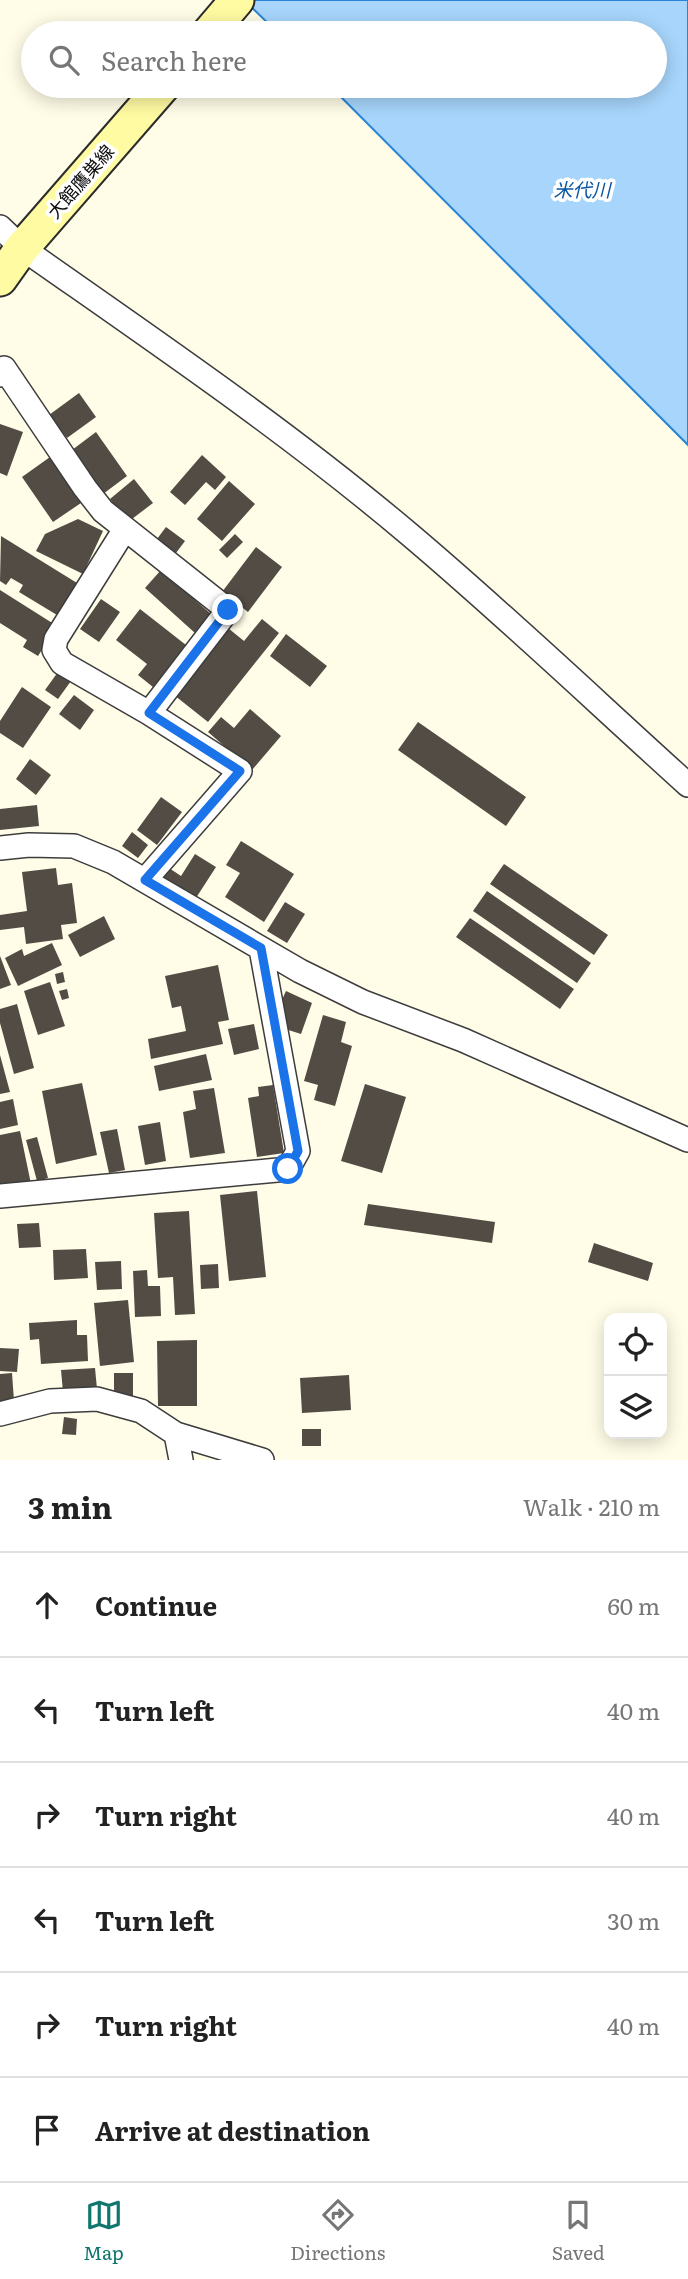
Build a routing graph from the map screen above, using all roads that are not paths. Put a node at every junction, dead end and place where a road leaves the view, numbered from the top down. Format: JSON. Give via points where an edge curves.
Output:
{"nodes":[{"id":1,"x":237,"y":0,"type":"edge"},
{"id":2,"x":219,"y":21,"type":"edge"},
{"id":3,"x":153,"y":98,"type":"edge"},
{"id":4,"x":11,"y":238,"type":"edge"},
{"id":5,"x":0,"y":279,"type":"edge"},
{"id":6,"x":0,"y":376,"type":"edge"},
{"id":7,"x":125,"y":529,"type":"junction"},
{"id":8,"x":149,"y":713,"type":"junction"},
{"id":9,"x":688,"y":785,"type":"edge"},
{"id":10,"x":0,"y":848,"type":"edge"},
{"id":11,"x":145,"y":880,"type":"junction"},
{"id":12,"x":261,"y":948,"type":"junction"},
{"id":13,"x":688,"y":1140,"type":"edge"},
{"id":14,"x":0,"y":1196,"type":"edge"},
{"id":15,"x":0,"y":1414,"type":"edge"},
{"id":16,"x":176,"y":1434,"type":"junction"},
{"id":17,"x":181,"y":1460,"type":"edge"},
{"id":18,"x":262,"y":1460,"type":"edge"}],
"edges":[{"from":1,"to":2,"type":"main road"},
{"from":3,"to":4,"type":"main road","name":"大館鷹巣線","via":[[52,215]]},
{"from":4,"to":5,"type":"main road","name":"大館鷹巣線"},
{"from":4,"to":9,"type":"street","via":[[209,378],[380,511]]},
{"from":6,"to":7,"type":"street","via":[[4,368],[85,488]]},
{"from":7,"to":8,"type":"street","via":[[56,639],[54,650],[62,663]]},
{"from":7,"to":8,"type":"street","via":[[228,610]]},
{"from":8,"to":11,"type":"street","via":[[240,771]]},
{"from":10,"to":11,"type":"street","via":[[74,846]]},
{"from":11,"to":12,"type":"street"},
{"from":12,"to":13,"type":"street","via":[[363,1002],[463,1040]]},
{"from":12,"to":14,"type":"street","via":[[298,1151],[288,1169]]},
{"from":15,"to":16,"type":"street","via":[[50,1401],[97,1399],[141,1411]]},
{"from":16,"to":17,"type":"street"},
{"from":16,"to":18,"type":"street"}]}
